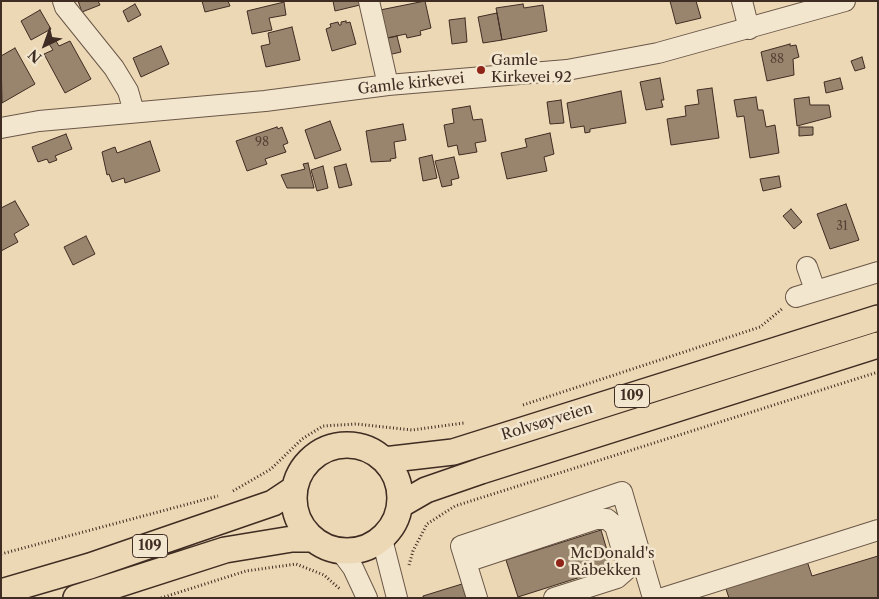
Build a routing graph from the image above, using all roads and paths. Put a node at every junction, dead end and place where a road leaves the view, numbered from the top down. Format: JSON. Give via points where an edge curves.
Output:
{"nodes":[{"id":1,"x":63,"y":1,"type":"edge"},
{"id":2,"x":369,"y":1,"type":"edge"},
{"id":3,"x":742,"y":1,"type":"edge"},
{"id":4,"x":845,"y":1,"type":"edge"},
{"id":5,"x":748,"y":29,"type":"junction"},
{"id":6,"x":388,"y":85,"type":"junction"},
{"id":7,"x":134,"y":112,"type":"junction"},
{"id":8,"x":1,"y":128,"type":"edge"},
{"id":9,"x":807,"y":267,"type":"dead end"},
{"id":10,"x":878,"y":272,"type":"edge"},
{"id":11,"x":806,"y":294,"type":"junction"},
{"id":12,"x":878,"y":318,"type":"edge"},
{"id":13,"x":878,"y":345,"type":"edge"},
{"id":14,"x":878,"y":372,"type":"edge"},
{"id":15,"x":520,"y":405,"type":"dead end"},
{"id":16,"x":465,"y":423,"type":"dead end"},
{"id":17,"x":384,"y":460,"type":"junction"},
{"id":18,"x":294,"y":488,"type":"junction"},
{"id":19,"x":231,"y":493,"type":"dead end"},
{"id":20,"x":221,"y":496,"type":"dead end"},
{"id":21,"x":400,"y":505,"type":"junction"},
{"id":22,"x":878,"y":530,"type":"edge"},
{"id":23,"x":312,"y":539,"type":"junction"},
{"id":24,"x":382,"y":539,"type":"junction"},
{"id":25,"x":341,"y":552,"type":"junction"},
{"id":26,"x":1,"y":554,"type":"edge"},
{"id":27,"x":466,"y":562,"type":"junction"},
{"id":28,"x":395,"y":590,"type":"edge"},
{"id":29,"x":1,"y":592,"type":"edge"},
{"id":30,"x":366,"y":594,"type":"edge"},
{"id":31,"x":76,"y":598,"type":"edge"},
{"id":32,"x":161,"y":598,"type":"edge"},
{"id":33,"x":477,"y":598,"type":"edge"},
{"id":34,"x":554,"y":598,"type":"edge"},
{"id":35,"x":653,"y":598,"type":"edge"},
{"id":36,"x":663,"y":598,"type":"edge"}],
"edges":[{"from":1,"to":7,"type":"street","via":[[65,8],[114,68],[128,91]]},
{"from":2,"to":6,"type":"street"},
{"from":3,"to":5,"type":"street"},
{"from":4,"to":5,"type":"street","name":"Gamle kirkevei"},
{"from":5,"to":6,"type":"street","name":"Gamle kirkevei","via":[[658,53],[567,70]]},
{"from":6,"to":7,"type":"street","name":"Gamle kirkevei","via":[[265,101]]},
{"from":7,"to":8,"type":"street","name":"Gamle kirkevei"},
{"from":9,"to":11,"type":"street"},
{"from":10,"to":11,"type":"street"},
{"from":11,"to":15,"type":"path","via":[[760,327]]},
{"from":12,"to":17,"type":"main road","name":"Rolvsøyveien","number":"109","via":[[452,452]]},
{"from":13,"to":21,"type":"main road","name":"Rolvsøyveien","number":"109","via":[[481,471],[426,490]]},
{"from":14,"to":28,"type":"path","via":[[455,506],[427,524],[406,578]]},
{"from":16,"to":19,"type":"path","via":[[412,430],[356,424],[323,426],[302,439],[271,469]]},
{"from":17,"to":18,"type":"main road","number":"109","via":[[368,449],[350,444],[330,447],[307,463]]},
{"from":17,"to":21,"type":"main road","number":"109","via":[[397,480]]},
{"from":18,"to":23,"type":"main road","number":"109","via":[[294,507],[300,525]]},
{"from":18,"to":29,"type":"main road","number":"109","via":[[273,504],[90,566]]},
{"from":20,"to":26,"type":"path"},
{"from":21,"to":24,"type":"main road","number":"109","via":[[394,524]]},
{"from":22,"to":36,"type":"street"},
{"from":23,"to":25,"type":"main road","number":"109"},
{"from":23,"to":31,"type":"main road","number":"109","via":[[225,550]]},
{"from":24,"to":25,"type":"main road","via":[[363,549]]},
{"from":24,"to":28,"type":"street"},
{"from":25,"to":30,"type":"street"},
{"from":27,"to":33,"type":"street"},
{"from":27,"to":34,"type":"street","via":[[596,519],[607,519],[615,526],[625,560],[624,571],[617,578]]},
{"from":27,"to":35,"type":"street","via":[[461,546],[622,492]]},
{"from":30,"to":32,"type":"path","via":[[349,597],[324,575],[296,564],[246,571]]}]}
